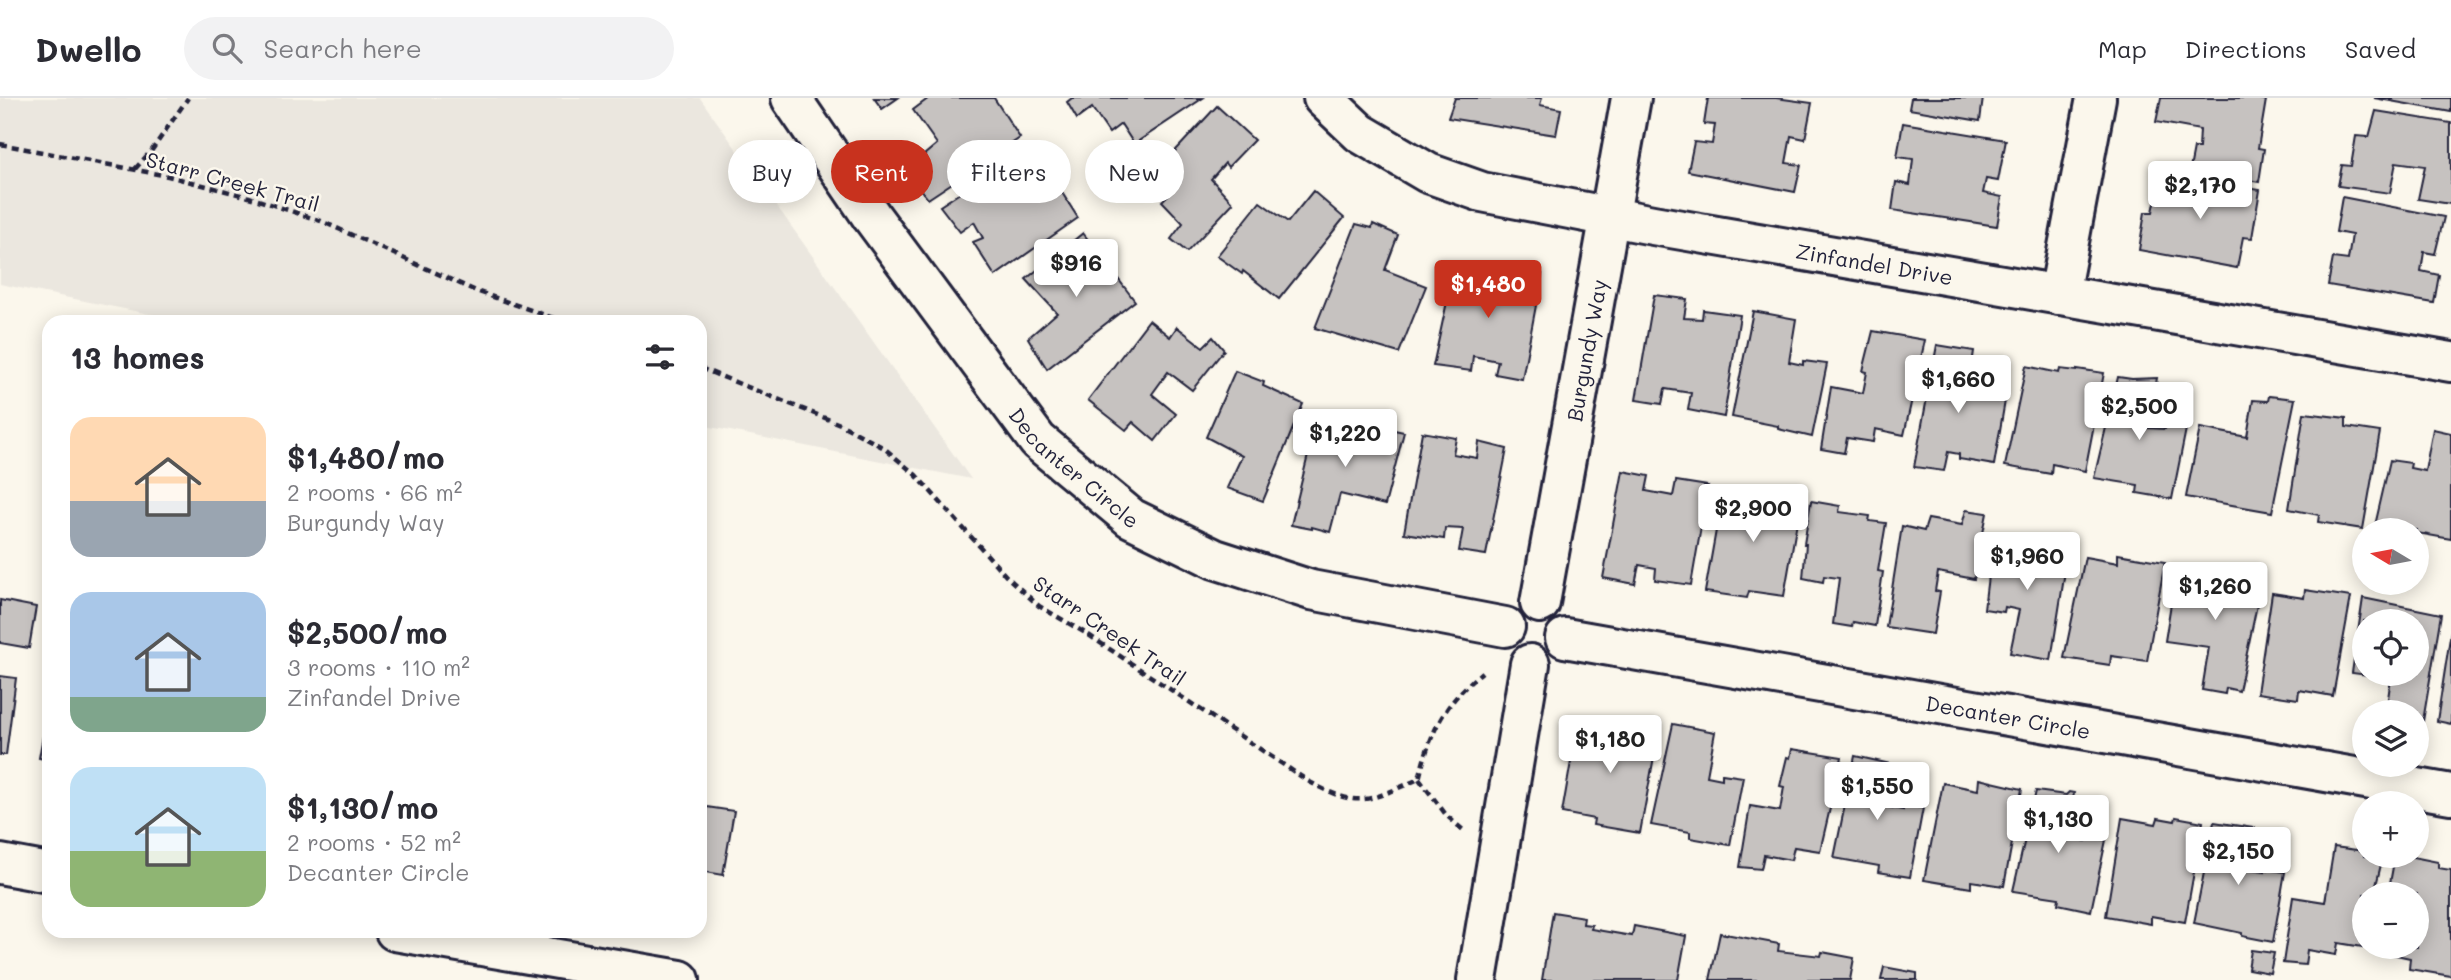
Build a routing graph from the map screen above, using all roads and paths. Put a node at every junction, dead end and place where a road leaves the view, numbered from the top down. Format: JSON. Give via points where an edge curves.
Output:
{"nodes":[{"id":1,"x":188,"y":98,"type":"edge"},
{"id":2,"x":791,"y":98,"type":"edge"},
{"id":3,"x":1323,"y":98,"type":"edge"},
{"id":4,"x":1631,"y":98,"type":"edge"},
{"id":5,"x":2096,"y":98,"type":"edge"},
{"id":6,"x":0,"y":144,"type":"edge"},
{"id":7,"x":134,"y":170,"type":"junction"},
{"id":8,"x":1609,"y":217,"type":"junction"},
{"id":9,"x":2059,"y":295,"type":"junction"},
{"id":10,"x":545,"y":315,"type":"edge"},
{"id":11,"x":2451,"y":362,"type":"edge"},
{"id":12,"x":707,"y":371,"type":"edge"},
{"id":13,"x":1540,"y":603,"type":"junction"},
{"id":14,"x":1505,"y":627,"type":"junction"},
{"id":15,"x":1565,"y":638,"type":"junction"},
{"id":16,"x":1530,"y":664,"type":"junction"},
{"id":17,"x":1482,"y":672,"type":"dead end"},
{"id":18,"x":1419,"y":779,"type":"junction"},
{"id":19,"x":2451,"y":794,"type":"edge"},
{"id":20,"x":1463,"y":830,"type":"dead end"},
{"id":21,"x":0,"y":864,"type":"edge"},
{"id":22,"x":42,"y":872,"type":"edge"},
{"id":23,"x":436,"y":938,"type":"edge"},
{"id":24,"x":680,"y":980,"type":"edge"},
{"id":25,"x":1477,"y":980,"type":"edge"}],
"edges":[{"from":1,"to":7,"type":"path"},
{"from":2,"to":14,"type":"street","name":"Decanter Circle","via":[[1038,441],[1131,518],[1215,559],[1311,590]]},
{"from":3,"to":8,"type":"street","name":"Zinfandel Drive","via":[[1360,133],[1428,173],[1482,192]]},
{"from":4,"to":8,"type":"street","name":"Burgundy Way"},
{"from":5,"to":9,"type":"street"},
{"from":6,"to":7,"type":"path","name":"Starr Creek Trail"},
{"from":7,"to":10,"type":"path","name":"Starr Creek Trail","via":[[249,197],[321,221],[476,291]]},
{"from":8,"to":9,"type":"street","name":"Zinfandel Drive"},
{"from":8,"to":13,"type":"street","name":"Burgundy Way"},
{"from":9,"to":11,"type":"street","name":"Zinfandel Drive"},
{"from":12,"to":18,"type":"path","name":"Starr Creek Trail","via":[[840,425],[884,448],[916,475],[1006,576],[1039,606],[1308,781],[1354,800],[1372,799]]},
{"from":13,"to":14,"type":"street","via":[[1521,605]]},
{"from":13,"to":15,"type":"street","via":[[1557,611],[1566,628]]},
{"from":14,"to":16,"type":"street","via":[[1510,651]]},
{"from":15,"to":16,"type":"street","via":[[1557,655]]},
{"from":15,"to":19,"type":"street","name":"Decanter Circle"},
{"from":16,"to":25,"type":"street"},
{"from":17,"to":18,"type":"path","via":[[1441,715]]},
{"from":18,"to":20,"type":"path"},
{"from":21,"to":22,"type":"street"},
{"from":23,"to":24,"type":"street"}]}
